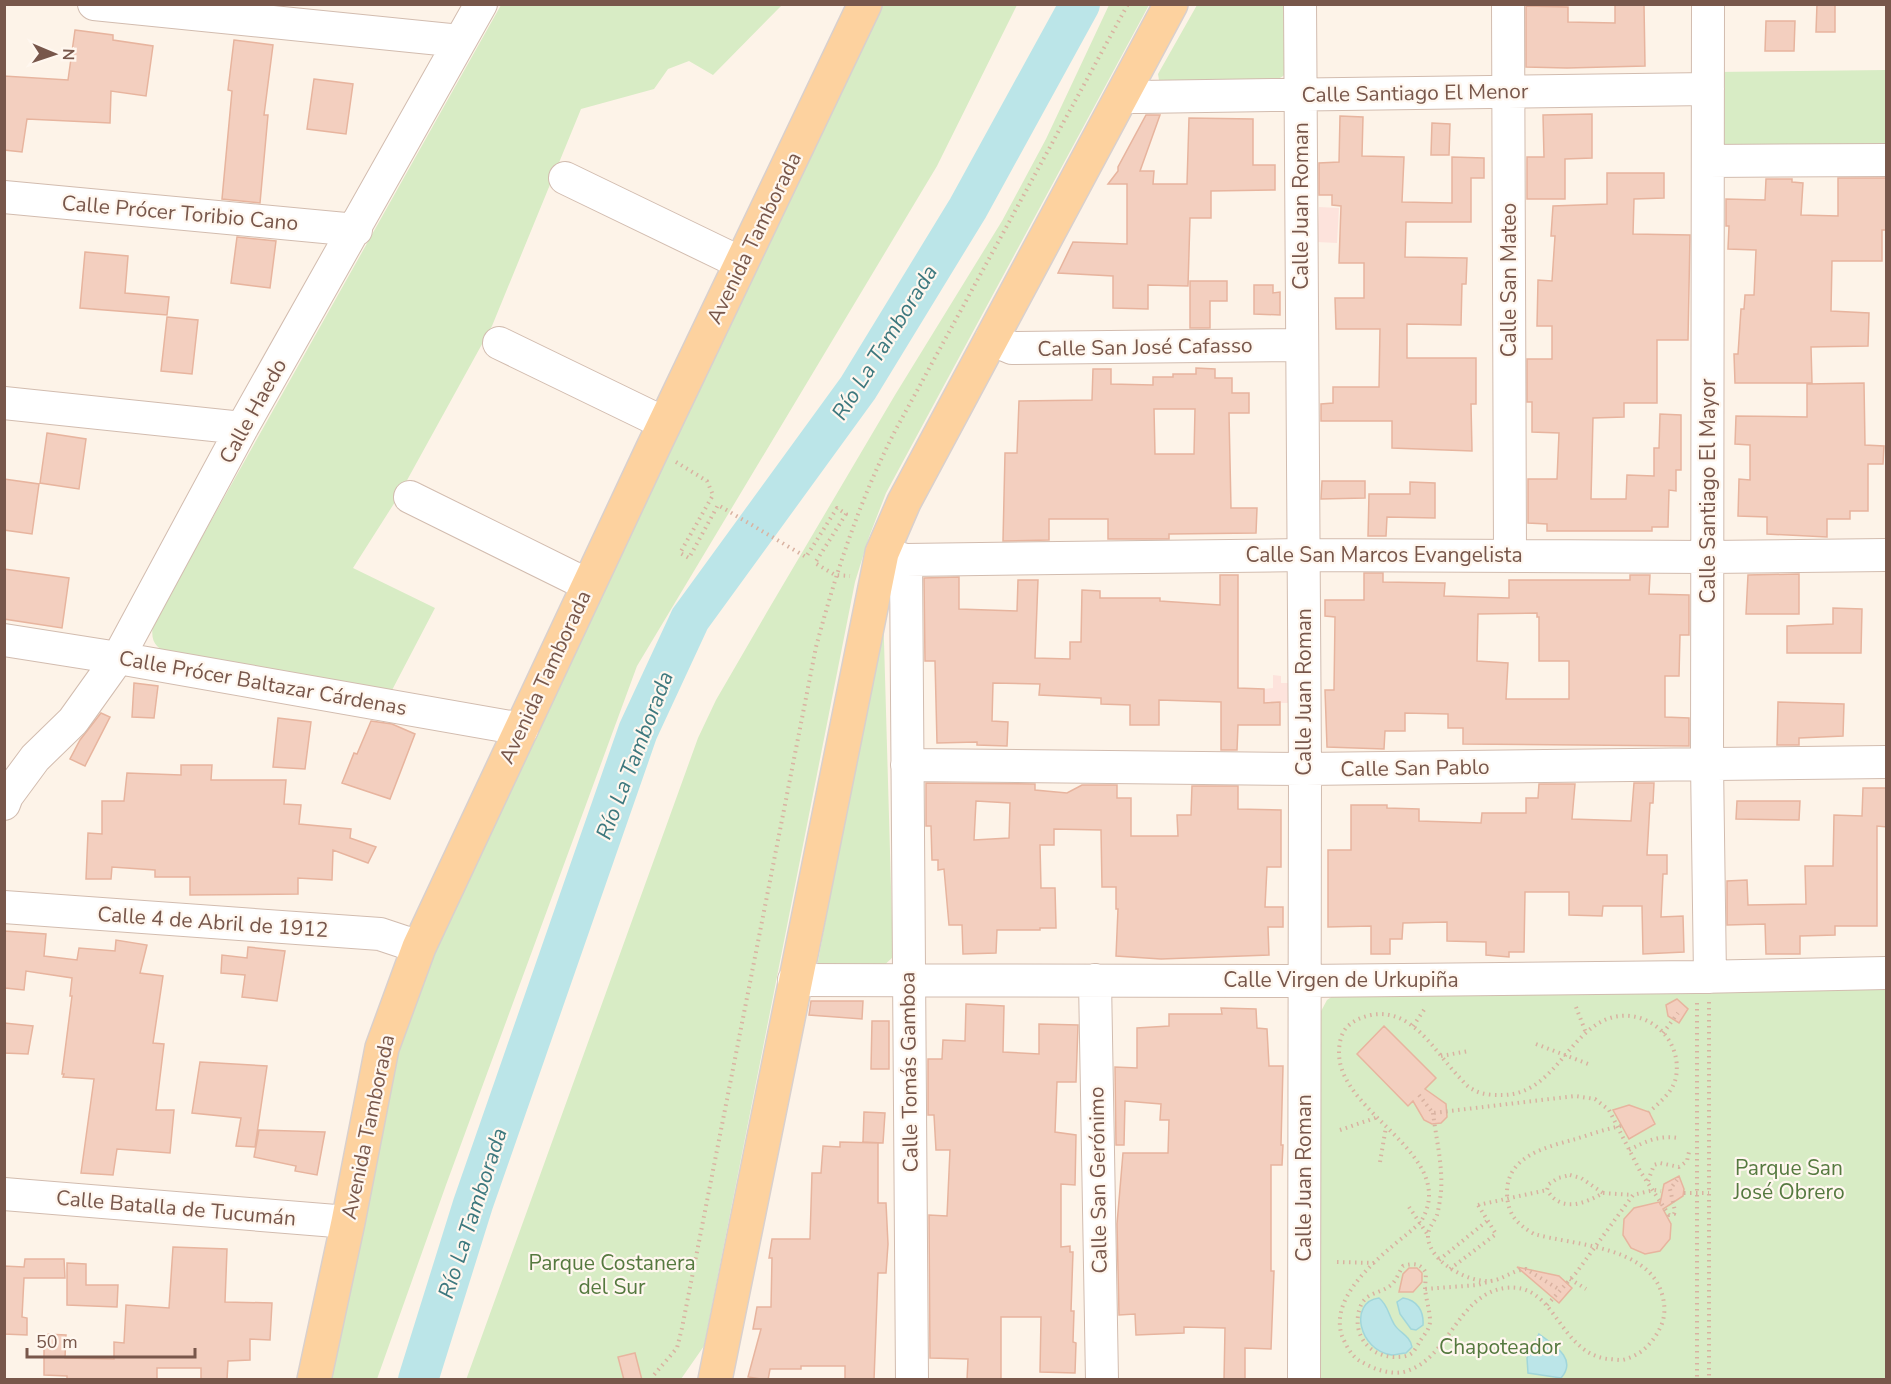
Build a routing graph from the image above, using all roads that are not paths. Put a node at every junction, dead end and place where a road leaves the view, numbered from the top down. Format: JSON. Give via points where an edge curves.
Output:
{"nodes":[{"id":1,"x":94,"y":4,"type":"edge"},
{"id":2,"x":481,"y":4,"type":"edge"},
{"id":3,"x":865,"y":4,"type":"edge"},
{"id":4,"x":1171,"y":4,"type":"edge"},
{"id":5,"x":1299,"y":4,"type":"edge"},
{"id":6,"x":1508,"y":4,"type":"edge"},
{"id":7,"x":1708,"y":4,"type":"edge"},
{"id":8,"x":460,"y":41,"type":"junction"},
{"id":9,"x":1708,"y":89,"type":"junction"},
{"id":10,"x":1509,"y":90,"type":"junction"},
{"id":11,"x":1300,"y":96,"type":"junction"},
{"id":12,"x":1121,"y":97,"type":"junction"},
{"id":13,"x":1887,"y":160,"type":"edge"},
{"id":14,"x":1708,"y":161,"type":"junction"},
{"id":15,"x":565,"y":178,"type":"dead end"},
{"id":16,"x":4,"y":197,"type":"edge"},
{"id":17,"x":356,"y":230,"type":"junction"},
{"id":18,"x":741,"y":263,"type":"junction"},
{"id":19,"x":991,"y":339,"type":"junction"},
{"id":20,"x":500,"y":343,"type":"dead end"},
{"id":21,"x":1302,"y":345,"type":"junction"},
{"id":22,"x":4,"y":403,"type":"edge"},
{"id":23,"x":242,"y":428,"type":"junction"},
{"id":24,"x":658,"y":436,"type":"junction"},
{"id":25,"x":410,"y":497,"type":"dead end"},
{"id":26,"x":1303,"y":555,"type":"junction"},
{"id":27,"x":1510,"y":555,"type":"junction"},
{"id":28,"x":1887,"y":555,"type":"edge"},
{"id":29,"x":1708,"y":557,"type":"junction"},
{"id":30,"x":888,"y":563,"type":"junction"},
{"id":31,"x":588,"y":585,"type":"junction"},
{"id":32,"x":4,"y":640,"type":"edge"},
{"id":33,"x":118,"y":658,"type":"junction"},
{"id":34,"x":522,"y":729,"type":"junction"},
{"id":35,"x":1887,"y":762,"type":"edge"},
{"id":36,"x":1707,"y":764,"type":"junction"},
{"id":37,"x":907,"y":765,"type":"junction"},
{"id":38,"x":1305,"y":769,"type":"junction"},
{"id":39,"x":4,"y":804,"type":"edge"},
{"id":40,"x":4,"y":907,"type":"edge"},
{"id":41,"x":419,"y":947,"type":"junction"},
{"id":42,"x":1887,"y":973,"type":"edge"},
{"id":43,"x":795,"y":980,"type":"junction"},
{"id":44,"x":908,"y":980,"type":"junction"},
{"id":45,"x":1095,"y":980,"type":"junction"},
{"id":46,"x":1304,"y":981,"type":"junction"},
{"id":47,"x":1705,"y":994,"type":"junction"},
{"id":48,"x":4,"y":1194,"type":"edge"},
{"id":49,"x":348,"y":1222,"type":"junction"},
{"id":50,"x":314,"y":1380,"type":"edge"},
{"id":51,"x":715,"y":1380,"type":"edge"},
{"id":52,"x":912,"y":1380,"type":"edge"},
{"id":53,"x":1102,"y":1380,"type":"edge"},
{"id":54,"x":1304,"y":1380,"type":"edge"}],
"edges":[{"from":1,"to":8,"type":"street"},
{"from":2,"to":8,"type":"street","name":"Calle Haedo"},
{"from":3,"to":18,"type":"main road","name":"Avenida Tamborada"},
{"from":4,"to":12,"type":"main road"},
{"from":5,"to":11,"type":"street","name":"Calle Juan Roman"},
{"from":6,"to":10,"type":"street","name":"Calle San Mateo"},
{"from":7,"to":9,"type":"street","name":"Calle Santiago El Mayor"},
{"from":8,"to":17,"type":"street","name":"Calle Haedo"},
{"from":9,"to":10,"type":"street","name":"Calle Santiago El Menor"},
{"from":9,"to":14,"type":"street","name":"Calle Santiago El Mayor"},
{"from":10,"to":11,"type":"street","name":"Calle Santiago El Menor"},
{"from":10,"to":27,"type":"street","name":"Calle San Mateo"},
{"from":11,"to":12,"type":"street","name":"Calle Santiago El Menor"},
{"from":11,"to":21,"type":"street","name":"Calle Juan Roman"},
{"from":12,"to":19,"type":"main road"},
{"from":13,"to":14,"type":"street"},
{"from":14,"to":29,"type":"street","name":"Calle Santiago El Mayor"},
{"from":15,"to":18,"type":"street"},
{"from":16,"to":17,"type":"street","name":"Calle Prócer Toribio Cano"},
{"from":17,"to":23,"type":"street","name":"Calle Haedo"},
{"from":18,"to":24,"type":"main road","name":"Avenida Tamborada"},
{"from":19,"to":21,"type":"street","name":"Calle San José Cafasso","via":[[1012,348]]},
{"from":19,"to":30,"type":"main road","via":[[904,502]]},
{"from":20,"to":24,"type":"street"},
{"from":21,"to":26,"type":"street","name":"Calle Juan Roman"},
{"from":22,"to":23,"type":"street"},
{"from":23,"to":33,"type":"street","name":"Calle Haedo"},
{"from":24,"to":31,"type":"main road","name":"Avenida Tamborada"},
{"from":25,"to":31,"type":"street"},
{"from":26,"to":27,"type":"street","name":"Calle San Marcos Evangelista"},
{"from":26,"to":30,"type":"street","name":"Calle San Marcos Evangelista"},
{"from":26,"to":38,"type":"street","name":"Calle Juan Roman"},
{"from":27,"to":29,"type":"street","name":"Calle San Marcos Evangelista"},
{"from":28,"to":29,"type":"street","name":"Calle San Marcos Evangelista"},
{"from":29,"to":36,"type":"street","name":"Calle Santiago El Mayor"},
{"from":30,"to":37,"type":"street","name":"Calle Tomás Gamboa"},
{"from":30,"to":43,"type":"main road"},
{"from":31,"to":34,"type":"main road","name":"Avenida Tamborada"},
{"from":32,"to":33,"type":"street","name":"Calle Prócer Baltazar Cárdenas"},
{"from":33,"to":34,"type":"street","name":"Calle Prócer Baltazar Cárdenas"},
{"from":33,"to":39,"type":"street","name":"Calle Haedo","via":[[72,721],[35,758]]},
{"from":34,"to":41,"type":"main road","name":"Avenida Tamborada"},
{"from":35,"to":36,"type":"street","name":"Calle San Pablo"},
{"from":36,"to":38,"type":"street","name":"Calle San Pablo"},
{"from":36,"to":47,"type":"street","name":"Calle Santiago El Mayor"},
{"from":37,"to":38,"type":"street","name":"Calle San Pablo"},
{"from":37,"to":44,"type":"street","name":"Calle Tomás Gamboa"},
{"from":38,"to":46,"type":"street","name":"Calle Juan Roman"},
{"from":40,"to":41,"type":"street","name":"Calle 4 de Abril de 1912","via":[[380,934]]},
{"from":41,"to":49,"type":"main road","name":"Avenida Tamborada","via":[[382,1048]]},
{"from":42,"to":47,"type":"street","name":"Calle Virgen de Urkupiña"},
{"from":43,"to":44,"type":"street","name":"Calle Virgen de Urkupiña"},
{"from":43,"to":51,"type":"main road"},
{"from":44,"to":45,"type":"street","name":"Calle Virgen de Urkupiña"},
{"from":44,"to":52,"type":"street","name":"Calle Tomás Gamboa"},
{"from":45,"to":46,"type":"street","name":"Calle Virgen de Urkupiña"},
{"from":45,"to":53,"type":"street","name":"Calle San Gerónimo"},
{"from":46,"to":47,"type":"street","name":"Calle Virgen de Urkupiña"},
{"from":46,"to":54,"type":"street","name":"Calle Juan Roman"},
{"from":48,"to":49,"type":"street","name":"Calle Batalla de Tucumán"},
{"from":49,"to":50,"type":"main road","name":"Avenida Tamborada"}]}
